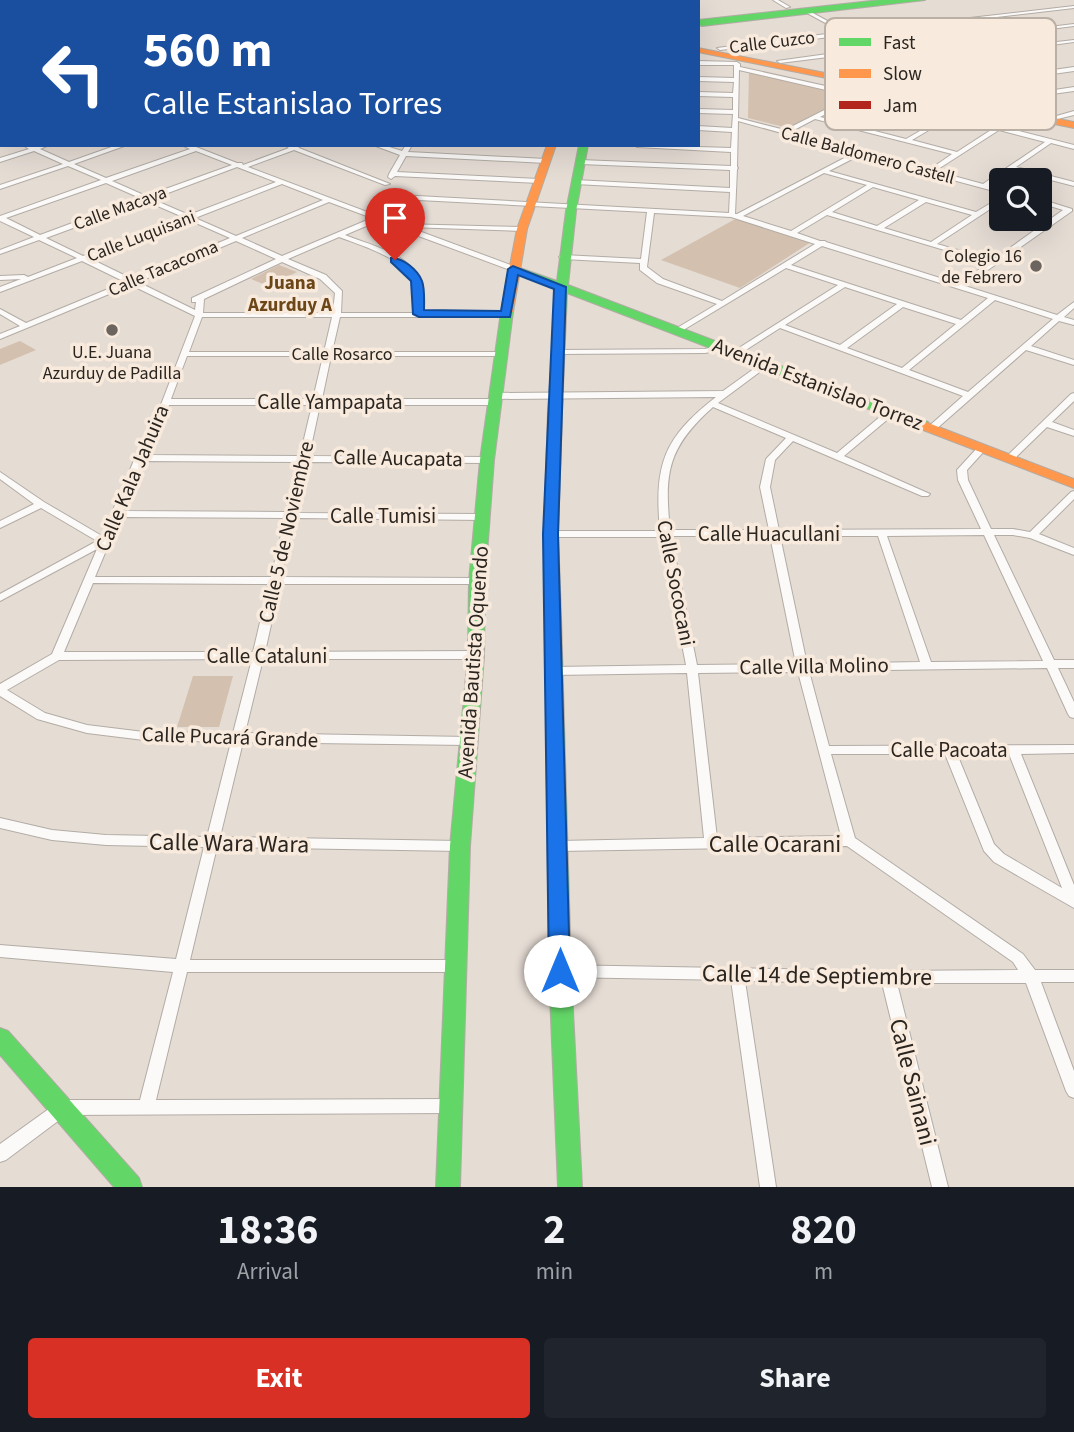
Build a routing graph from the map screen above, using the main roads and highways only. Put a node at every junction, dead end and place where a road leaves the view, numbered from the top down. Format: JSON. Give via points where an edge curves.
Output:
{"nodes":[{"id":1,"x":850,"y":0,"type":"edge"},
{"id":2,"x":878,"y":0,"type":"edge"},
{"id":3,"x":899,"y":0,"type":"edge"},
{"id":4,"x":922,"y":0,"type":"edge"},
{"id":5,"x":782,"y":4,"type":"edge"},
{"id":6,"x":700,"y":21,"type":"edge"},
{"id":7,"x":700,"y":21,"type":"edge"},
{"id":8,"x":700,"y":21,"type":"edge"},
{"id":9,"x":700,"y":21,"type":"edge"},
{"id":10,"x":700,"y":47,"type":"edge"},
{"id":11,"x":700,"y":48,"type":"edge"},
{"id":12,"x":825,"y":69,"type":"edge"},
{"id":13,"x":825,"y":77,"type":"edge"},
{"id":14,"x":1056,"y":117,"type":"edge"},
{"id":15,"x":1056,"y":118,"type":"edge"},
{"id":16,"x":1074,"y":119,"type":"edge"},
{"id":17,"x":1074,"y":125,"type":"edge"},
{"id":18,"x":584,"y":147,"type":"edge"},
{"id":19,"x":549,"y":153,"type":"edge"},
{"id":20,"x":513,"y":269,"type":"junction"},
{"id":21,"x":560,"y":287,"type":"junction"},
{"id":22,"x":1074,"y":484,"type":"edge"},
{"id":23,"x":0,"y":1038,"type":"edge"},
{"id":24,"x":130,"y":1187,"type":"edge"},
{"id":25,"x":448,"y":1187,"type":"edge"},
{"id":26,"x":570,"y":1187,"type":"edge"}],
"edges":[{"from":1,"to":5,"type":"main road"},
{"from":2,"to":7,"type":"main road"},
{"from":3,"to":8,"type":"main road"},
{"from":4,"to":9,"type":"main road"},
{"from":5,"to":6,"type":"main road"},
{"from":10,"to":12,"type":"main road"},
{"from":11,"to":13,"type":"main road","via":[[739,64]]},
{"from":14,"to":16,"type":"main road"},
{"from":15,"to":17,"type":"main road"},
{"from":18,"to":21,"type":"main road"},
{"from":19,"to":20,"type":"main road","name":"Avenida Bautista Oquendo"},
{"from":20,"to":21,"type":"main road","name":"Avenida Estanislao Torrez"},
{"from":20,"to":25,"type":"main road","name":"Avenida Bautista Oquendo","via":[[487,460],[477,581],[476,655],[460,846]]},
{"from":21,"to":22,"type":"main road","name":"Avenida Estanislao Torrez"},
{"from":21,"to":26,"type":"main road","via":[[551,534],[560,971]]},
{"from":23,"to":24,"type":"main road"}]}
